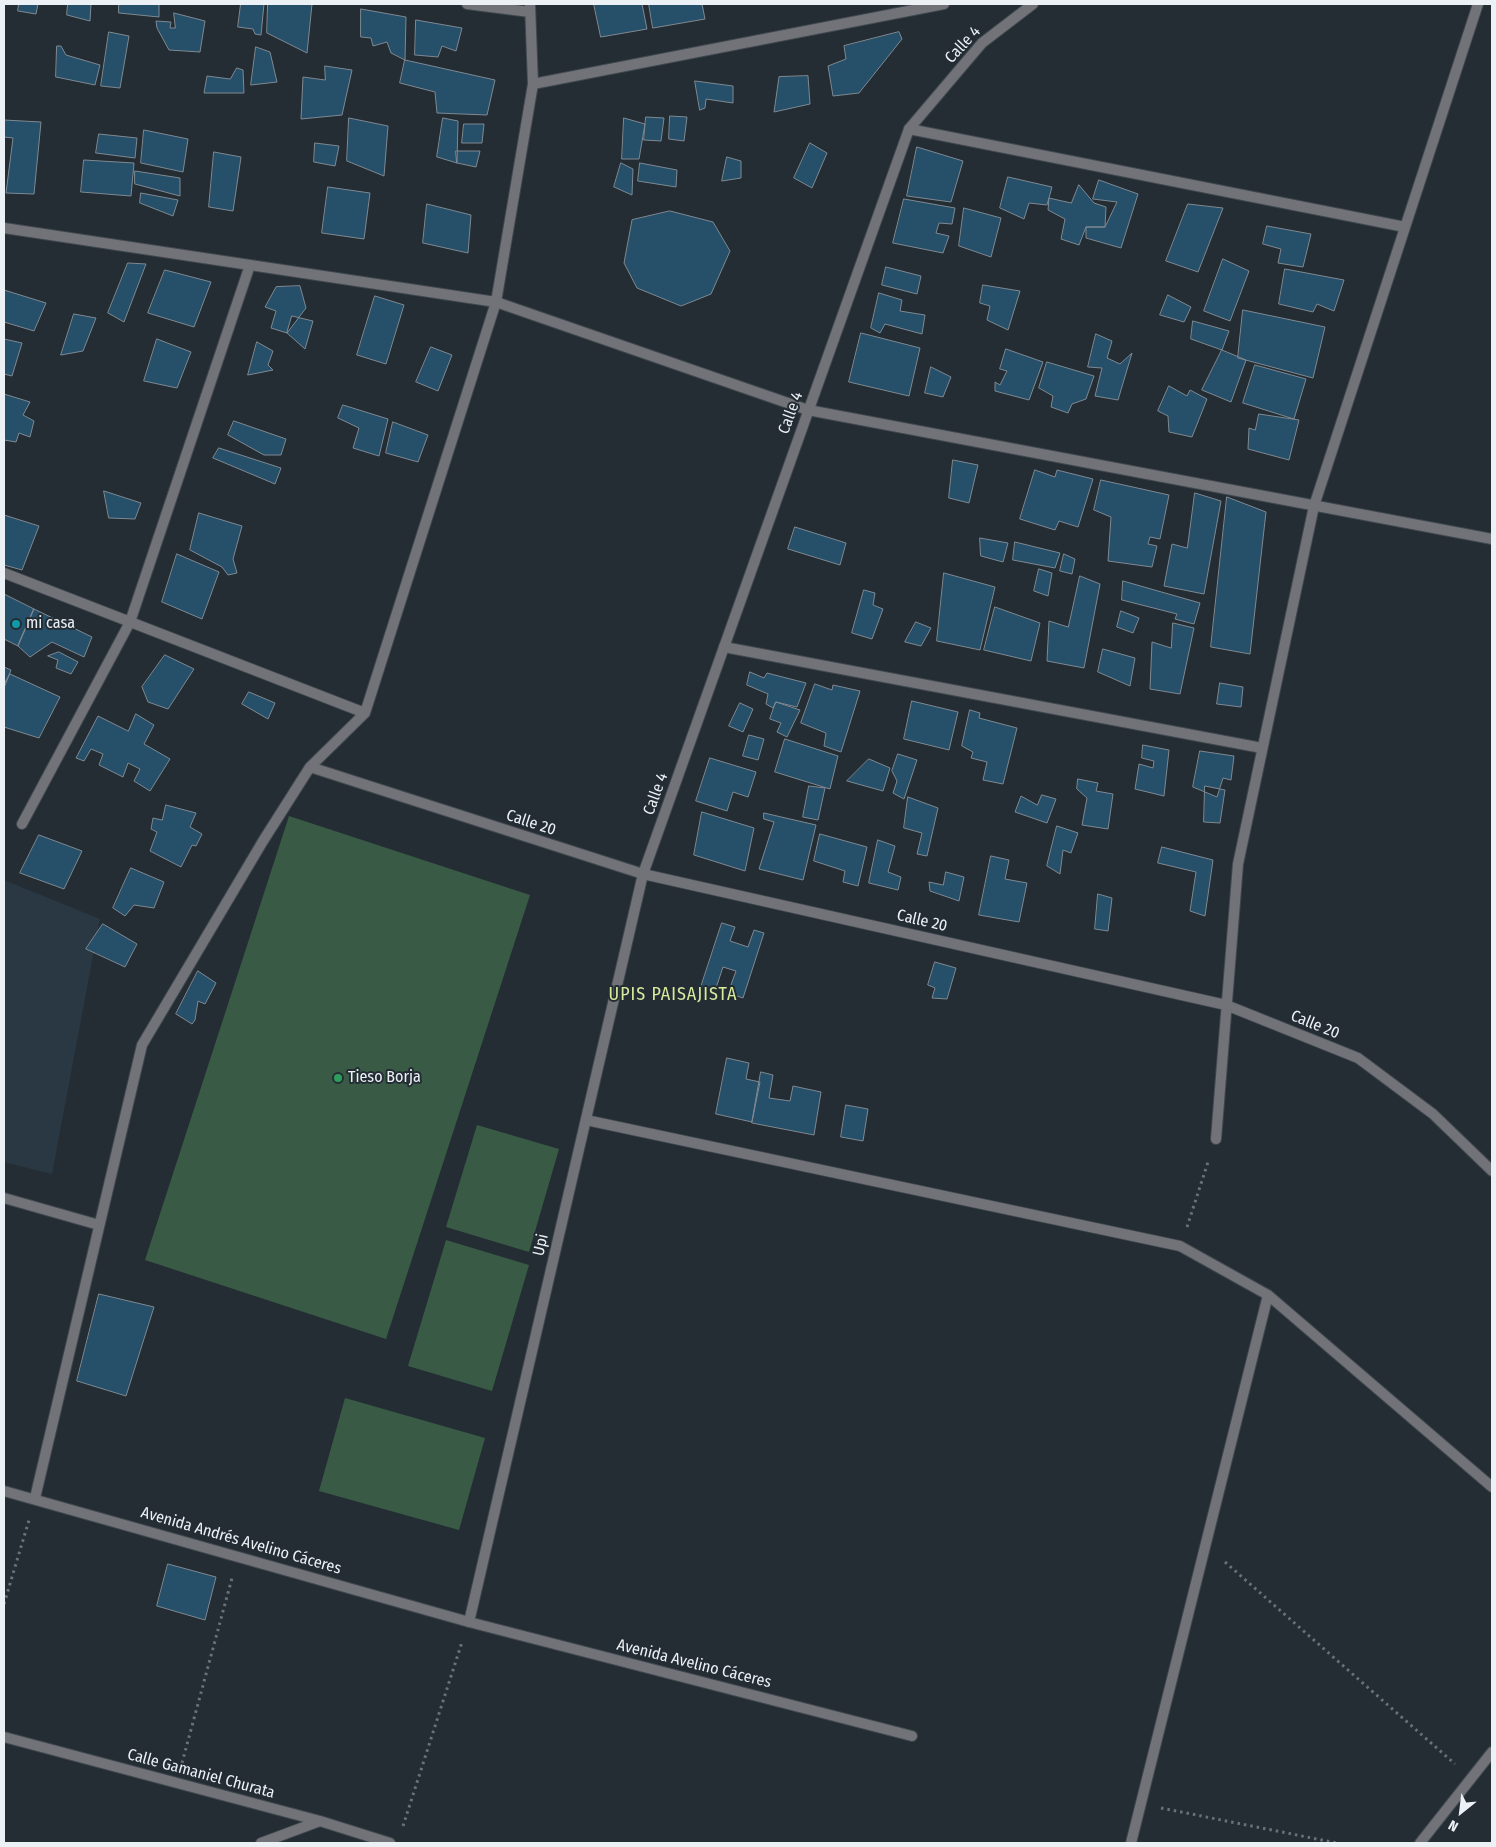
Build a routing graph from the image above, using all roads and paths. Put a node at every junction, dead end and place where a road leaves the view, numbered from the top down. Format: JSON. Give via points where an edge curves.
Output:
{"nodes":[{"id":1,"x":467,"y":4,"type":"edge"},
{"id":2,"x":944,"y":4,"type":"edge"},
{"id":3,"x":1033,"y":4,"type":"edge"},
{"id":4,"x":1478,"y":4,"type":"edge"},
{"id":5,"x":530,"y":8,"type":"edge"},
{"id":6,"x":533,"y":84,"type":"junction"},
{"id":7,"x":909,"y":129,"type":"junction"},
{"id":8,"x":1405,"y":227,"type":"junction"},
{"id":9,"x":4,"y":228,"type":"edge"},
{"id":10,"x":250,"y":265,"type":"junction"},
{"id":11,"x":496,"y":302,"type":"junction"},
{"id":12,"x":808,"y":410,"type":"junction"},
{"id":13,"x":1314,"y":506,"type":"junction"},
{"id":14,"x":1492,"y":540,"type":"edge"},
{"id":15,"x":4,"y":573,"type":"edge"},
{"id":16,"x":130,"y":622,"type":"junction"},
{"id":17,"x":724,"y":647,"type":"junction"},
{"id":18,"x":365,"y":713,"type":"junction"},
{"id":19,"x":1262,"y":748,"type":"junction"},
{"id":20,"x":310,"y":767,"type":"junction"},
{"id":21,"x":22,"y":824,"type":"dead end"},
{"id":22,"x":643,"y":874,"type":"junction"},
{"id":23,"x":1226,"y":1005,"type":"junction"},
{"id":24,"x":586,"y":1120,"type":"junction"},
{"id":25,"x":1216,"y":1139,"type":"joint"},
{"id":26,"x":1492,"y":1171,"type":"edge"},
{"id":27,"x":4,"y":1198,"type":"edge"},
{"id":28,"x":100,"y":1225,"type":"junction"},
{"id":29,"x":1180,"y":1246,"type":"junction"},
{"id":30,"x":1268,"y":1295,"type":"junction"},
{"id":31,"x":1492,"y":1488,"type":"edge"},
{"id":32,"x":4,"y":1491,"type":"edge"},
{"id":33,"x":35,"y":1498,"type":"junction"},
{"id":34,"x":1206,"y":1545,"type":"junction"},
{"id":35,"x":238,"y":1556,"type":"junction"},
{"id":36,"x":4,"y":1604,"type":"edge"},
{"id":37,"x":469,"y":1622,"type":"junction"},
{"id":38,"x":912,"y":1736,"type":"dead end"},
{"id":39,"x":4,"y":1737,"type":"edge"},
{"id":40,"x":1492,"y":1752,"type":"edge"},
{"id":41,"x":1472,"y":1777,"type":"junction"},
{"id":42,"x":176,"y":1783,"type":"junction"},
{"id":43,"x":1140,"y":1804,"type":"junction"},
{"id":44,"x":320,"y":1821,"type":"junction"},
{"id":45,"x":400,"y":1834,"type":"dead end"},
{"id":46,"x":261,"y":1843,"type":"edge"},
{"id":47,"x":390,"y":1843,"type":"edge"},
{"id":48,"x":1130,"y":1843,"type":"edge"},
{"id":49,"x":1337,"y":1843,"type":"edge"},
{"id":50,"x":1420,"y":1843,"type":"edge"}],
"edges":[{"from":1,"to":5,"type":"street"},
{"from":2,"to":6,"type":"street"},
{"from":3,"to":7,"type":"street","name":"Calle 4","via":[[982,43]]},
{"from":4,"to":8,"type":"street"},
{"from":5,"to":6,"type":"street"},
{"from":6,"to":11,"type":"street"},
{"from":7,"to":8,"type":"street"},
{"from":7,"to":12,"type":"street","name":"Calle 4"},
{"from":8,"to":13,"type":"street"},
{"from":9,"to":10,"type":"street"},
{"from":10,"to":11,"type":"street"},
{"from":10,"to":16,"type":"street"},
{"from":11,"to":12,"type":"street"},
{"from":11,"to":18,"type":"street"},
{"from":12,"to":13,"type":"street"},
{"from":12,"to":17,"type":"street","name":"Calle 4"},
{"from":13,"to":14,"type":"street"},
{"from":13,"to":19,"type":"street"},
{"from":15,"to":16,"type":"street"},
{"from":16,"to":18,"type":"street"},
{"from":16,"to":21,"type":"street"},
{"from":17,"to":19,"type":"street"},
{"from":17,"to":22,"type":"street","name":"Calle 4"},
{"from":18,"to":20,"type":"street"},
{"from":19,"to":23,"type":"street","via":[[1238,864]]},
{"from":20,"to":22,"type":"street","name":"Calle 20"},
{"from":20,"to":28,"type":"street","via":[[142,1045]]},
{"from":22,"to":23,"type":"street","name":"Calle 20"},
{"from":22,"to":24,"type":"street","name":"Upi"},
{"from":23,"to":25,"type":"street"},
{"from":23,"to":26,"type":"street","name":"Calle 20","via":[[1358,1058],[1433,1114]]},
{"from":24,"to":29,"type":"street"},
{"from":24,"to":37,"type":"street","name":"Upi"},
{"from":25,"to":29,"type":"path"},
{"from":27,"to":28,"type":"street"},
{"from":28,"to":33,"type":"street"},
{"from":29,"to":30,"type":"street"},
{"from":30,"to":31,"type":"street"},
{"from":30,"to":34,"type":"street"},
{"from":32,"to":33,"type":"street","name":"Avenida Andrés Avelino Cáceres"},
{"from":33,"to":35,"type":"street","name":"Avenida Andrés Avelino Cáceres"},
{"from":33,"to":36,"type":"path"},
{"from":34,"to":41,"type":"path","via":[[1441,1754]]},
{"from":34,"to":43,"type":"street"},
{"from":35,"to":37,"type":"street","name":"Avenida Andrés Avelino Cáceres"},
{"from":35,"to":42,"type":"path"},
{"from":37,"to":38,"type":"street","name":"Avenida Avelino Cáceres"},
{"from":37,"to":45,"type":"path"},
{"from":39,"to":42,"type":"street","name":"Calle Gamaniel Churata"},
{"from":40,"to":41,"type":"street"},
{"from":41,"to":50,"type":"street"},
{"from":42,"to":44,"type":"street","name":"Calle Gamaniel Churata"},
{"from":43,"to":48,"type":"street"},
{"from":43,"to":49,"type":"path"},
{"from":44,"to":46,"type":"street"},
{"from":44,"to":47,"type":"street","name":"Calle Gamaniel Churata"}]}
